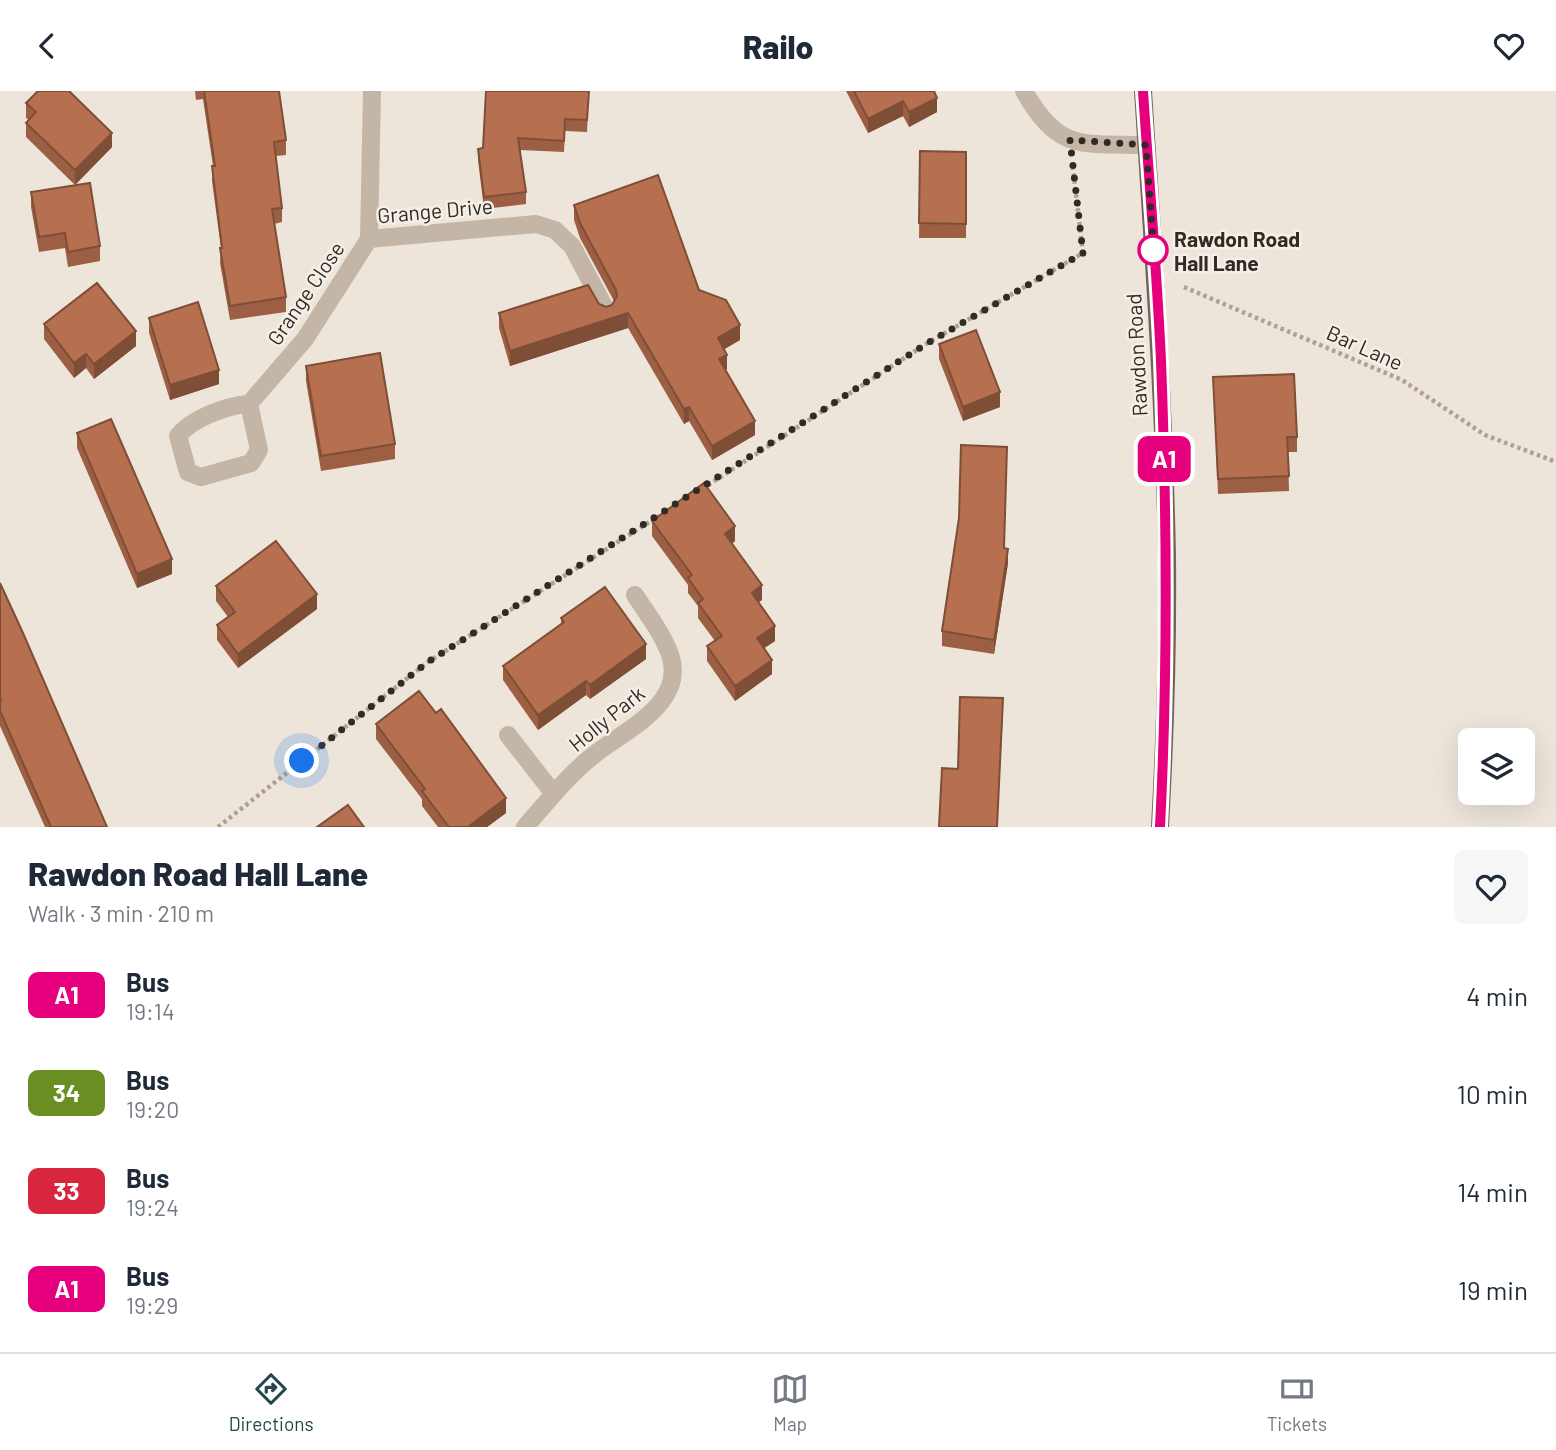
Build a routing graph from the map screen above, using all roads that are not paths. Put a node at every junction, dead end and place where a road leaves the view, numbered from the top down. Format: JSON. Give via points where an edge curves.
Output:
{"nodes":[{"id":1,"x":372,"y":91,"type":"edge"},
{"id":2,"x":1024,"y":91,"type":"edge"},
{"id":3,"x":1143,"y":91,"type":"edge"},
{"id":4,"x":1146,"y":145,"type":"junction"},
{"id":5,"x":369,"y":239,"type":"junction"},
{"id":6,"x":606,"y":310,"type":"edge"},
{"id":7,"x":249,"y":404,"type":"junction"},
{"id":8,"x":635,"y":595,"type":"dead end"},
{"id":9,"x":508,"y":735,"type":"dead end"},
{"id":10,"x":554,"y":794,"type":"junction"},
{"id":11,"x":525,"y":827,"type":"edge"},
{"id":12,"x":1160,"y":827,"type":"edge"}],
"edges":[{"from":1,"to":5,"type":"street","name":"Grange Drive"},
{"from":2,"to":4,"type":"street","via":[[1046,124],[1070,140]]},
{"from":3,"to":4,"type":"main road","name":"Rawdon Road"},
{"from":4,"to":12,"type":"main road","name":"Rawdon Road","via":[[1161,358],[1167,558]]},
{"from":5,"to":6,"type":"street","name":"Grange Drive","via":[[536,224],[555,230],[572,246]]},
{"from":5,"to":7,"type":"street","name":"Grange Close","via":[[305,339]]},
{"from":7,"to":7,"type":"street","via":[[259,450],[251,463],[201,477],[188,473],[178,436],[187,425],[238,404]]},
{"from":8,"to":10,"type":"street","name":"Holly Park","via":[[668,647],[670,689],[655,710],[593,756]]},
{"from":9,"to":10,"type":"street"},
{"from":10,"to":11,"type":"street","name":"Holly Park"}]}
